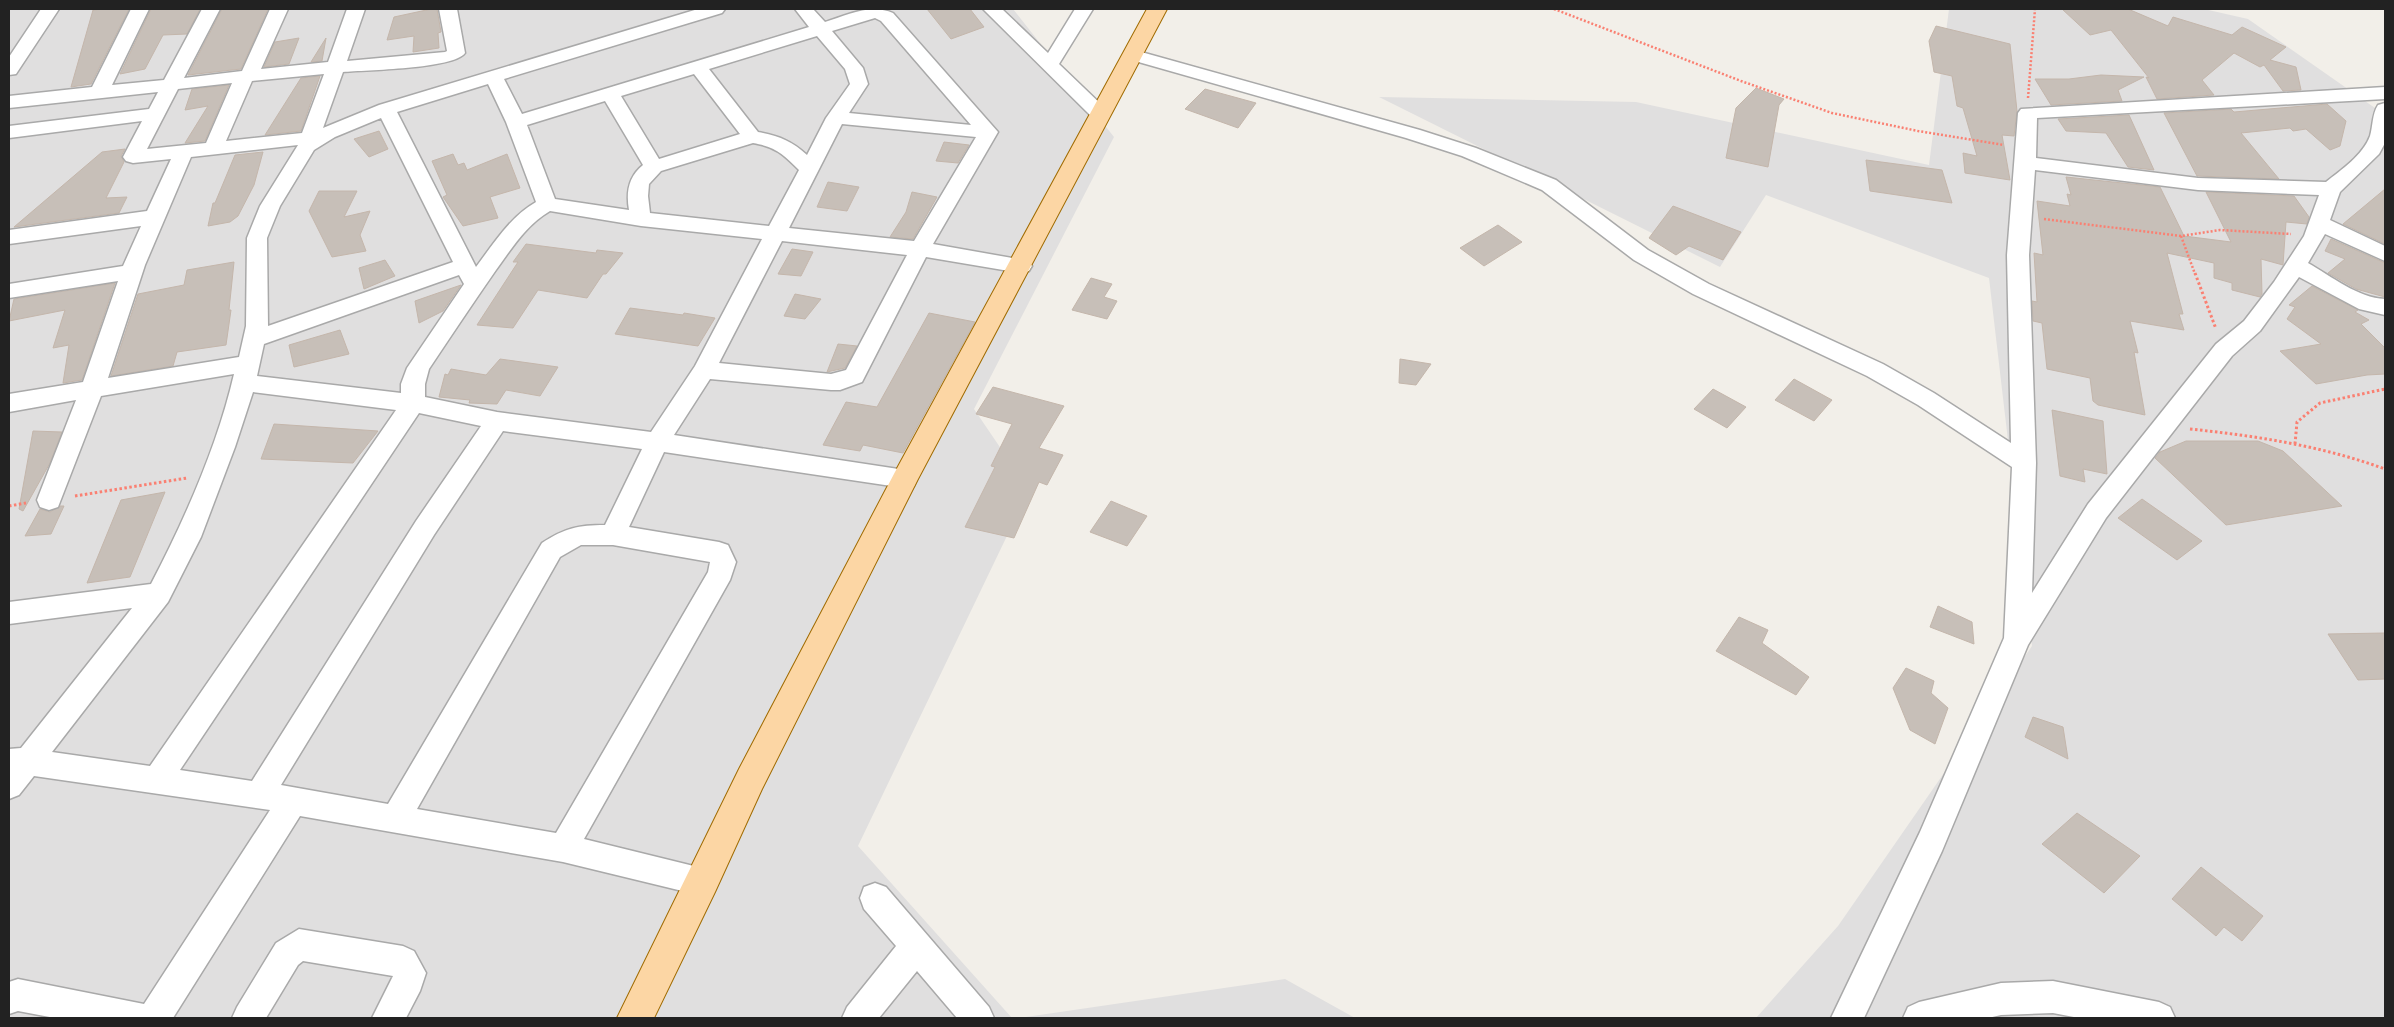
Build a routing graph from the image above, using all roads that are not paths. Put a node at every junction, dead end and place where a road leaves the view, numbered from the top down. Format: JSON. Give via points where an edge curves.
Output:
{"nodes":[{"id":1,"x":50,"y":9,"type":"edge"},
{"id":2,"x":140,"y":9,"type":"edge"},
{"id":3,"x":211,"y":9,"type":"edge"},
{"id":4,"x":279,"y":9,"type":"edge"},
{"id":5,"x":356,"y":9,"type":"edge"},
{"id":6,"x":448,"y":9,"type":"edge"},
{"id":7,"x":716,"y":9,"type":"edge"},
{"id":8,"x":804,"y":9,"type":"edge"},
{"id":9,"x":1084,"y":9,"type":"edge"},
{"id":10,"x":1158,"y":9,"type":"edge"},
{"id":11,"x":1000,"y":12,"type":"edge"},
{"id":12,"x":821,"y":29,"type":"junction"},
{"id":13,"x":1134,"y":55,"type":"junction"},
{"id":14,"x":1049,"y":65,"type":"junction"},
{"id":15,"x":698,"y":66,"type":"junction"},
{"id":16,"x":334,"y":67,"type":"junction"},
{"id":17,"x":9,"y":70,"type":"edge"},
{"id":18,"x":493,"y":75,"type":"junction"},
{"id":19,"x":247,"y":76,"type":"junction"},
{"id":20,"x":171,"y":84,"type":"junction"},
{"id":21,"x":100,"y":91,"type":"junction"},
{"id":22,"x":610,"y":94,"type":"junction"},
{"id":23,"x":2385,"y":94,"type":"edge"},
{"id":24,"x":9,"y":102,"type":"edge"},
{"id":25,"x":2385,"y":109,"type":"edge"},
{"id":26,"x":386,"y":110,"type":"junction"},
{"id":27,"x":155,"y":114,"type":"junction"},
{"id":28,"x":1100,"y":114,"type":"junction"},
{"id":29,"x":836,"y":118,"type":"junction"},
{"id":30,"x":516,"y":122,"type":"junction"},
{"id":31,"x":9,"y":132,"type":"edge"},
{"id":32,"x":988,"y":132,"type":"junction"},
{"id":33,"x":752,"y":137,"type":"junction"},
{"id":34,"x":308,"y":142,"type":"junction"},
{"id":35,"x":213,"y":149,"type":"junction"},
{"id":36,"x":183,"y":153,"type":"junction"},
{"id":37,"x":2026,"y":156,"type":"junction"},
{"id":38,"x":654,"y":167,"type":"junction"},
{"id":39,"x":809,"y":168,"type":"junction"},
{"id":40,"x":2331,"y":190,"type":"junction"},
{"id":41,"x":547,"y":204,"type":"junction"},
{"id":42,"x":155,"y":217,"type":"junction"},
{"id":43,"x":641,"y":219,"type":"junction"},
{"id":44,"x":2316,"y":230,"type":"junction"},
{"id":45,"x":775,"y":234,"type":"junction"},
{"id":46,"x":9,"y":237,"type":"edge"},
{"id":47,"x":920,"y":249,"type":"junction"},
{"id":48,"x":2385,"y":254,"type":"edge"},
{"id":49,"x":2295,"y":265,"type":"junction"},
{"id":50,"x":1021,"y":266,"type":"junction"},
{"id":51,"x":132,"y":272,"type":"junction"},
{"id":52,"x":470,"y":275,"type":"junction"},
{"id":53,"x":9,"y":291,"type":"edge"},
{"id":54,"x":2385,"y":307,"type":"edge"},
{"id":55,"x":254,"y":339,"type":"junction"},
{"id":56,"x":704,"y":370,"type":"junction"},
{"id":57,"x":246,"y":373,"type":"junction"},
{"id":58,"x":93,"y":388,"type":"junction"},
{"id":59,"x":9,"y":403,"type":"edge"},
{"id":60,"x":414,"y":403,"type":"junction"},
{"id":61,"x":497,"y":421,"type":"junction"},
{"id":62,"x":658,"y":442,"type":"junction"},
{"id":63,"x":2024,"y":463,"type":"junction"},
{"id":64,"x":905,"y":479,"type":"junction"},
{"id":65,"x":49,"y":500,"type":"road end"},
{"id":66,"x":613,"y":535,"type":"junction"},
{"id":67,"x":159,"y":594,"type":"junction"},
{"id":68,"x":9,"y":614,"type":"edge"},
{"id":69,"x":2016,"y":640,"type":"junction"},
{"id":70,"x":18,"y":761,"type":"edge"},
{"id":71,"x":156,"y":782,"type":"junction"},
{"id":72,"x":9,"y":786,"type":"edge"},
{"id":73,"x":259,"y":795,"type":"junction"},
{"id":74,"x":293,"y":802,"type":"junction"},
{"id":75,"x":395,"y":820,"type":"junction"},
{"id":76,"x":563,"y":848,"type":"junction"},
{"id":77,"x":703,"y":881,"type":"junction"},
{"id":78,"x":875,"y":898,"type":"dead end"},
{"id":79,"x":916,"y":948,"type":"junction"},
{"id":80,"x":9,"y":998,"type":"edge"},
{"id":81,"x":646,"y":1013,"type":"edge"},
{"id":82,"x":138,"y":1018,"type":"edge"},
{"id":83,"x":154,"y":1018,"type":"edge"},
{"id":84,"x":248,"y":1018,"type":"edge"},
{"id":85,"x":388,"y":1018,"type":"edge"},
{"id":86,"x":858,"y":1018,"type":"edge"},
{"id":87,"x":978,"y":1018,"type":"edge"},
{"id":88,"x":1847,"y":1018,"type":"edge"},
{"id":89,"x":1920,"y":1018,"type":"edge"},
{"id":90,"x":2159,"y":1018,"type":"edge"}],
"edges":[{"from":1,"to":17,"type":"street"},
{"from":2,"to":21,"type":"street"},
{"from":3,"to":20,"type":"street"},
{"from":4,"to":19,"type":"street"},
{"from":5,"to":16,"type":"street"},
{"from":6,"to":16,"type":"street","via":[[456,47],[451,56]]},
{"from":7,"to":18,"type":"street"},
{"from":8,"to":12,"type":"street"},
{"from":9,"to":14,"type":"street"},
{"from":10,"to":13,"type":"main road"},
{"from":11,"to":14,"type":"street"},
{"from":12,"to":15,"type":"street"},
{"from":12,"to":29,"type":"street","via":[[854,68],[859,84]]},
{"from":12,"to":32,"type":"street","via":[[870,13],[882,13]]},
{"from":13,"to":28,"type":"main road"},
{"from":13,"to":63,"type":"street","via":[[1450,146],[1549,185],[1641,255],[1701,289],[1875,370]]},
{"from":14,"to":28,"type":"street"},
{"from":15,"to":22,"type":"street"},
{"from":15,"to":33,"type":"street"},
{"from":16,"to":19,"type":"street"},
{"from":16,"to":34,"type":"street"},
{"from":18,"to":26,"type":"street"},
{"from":18,"to":30,"type":"street"},
{"from":19,"to":20,"type":"street"},
{"from":19,"to":35,"type":"street"},
{"from":20,"to":21,"type":"street"},
{"from":20,"to":27,"type":"street"},
{"from":21,"to":24,"type":"street"},
{"from":22,"to":30,"type":"street"},
{"from":22,"to":38,"type":"street"},
{"from":23,"to":37,"type":"street","via":[[2028,113]]},
{"from":25,"to":40,"type":"street","via":[[2379,137],[2372,150]]},
{"from":26,"to":34,"type":"street"},
{"from":26,"to":52,"type":"street"},
{"from":27,"to":31,"type":"street"},
{"from":27,"to":36,"type":"street","via":[[134,157]]},
{"from":28,"to":50,"type":"main road"},
{"from":29,"to":32,"type":"street"},
{"from":29,"to":39,"type":"street"},
{"from":30,"to":41,"type":"street"},
{"from":32,"to":47,"type":"street"},
{"from":33,"to":38,"type":"street"},
{"from":33,"to":39,"type":"street","via":[[775,141],[788,148]]},
{"from":34,"to":35,"type":"street"},
{"from":34,"to":55,"type":"street","via":[[270,206],[257,238],[258,326]]},
{"from":35,"to":36,"type":"street"},
{"from":36,"to":42,"type":"street"},
{"from":37,"to":40,"type":"street","via":[[2198,184]]},
{"from":37,"to":63,"type":"street","via":[[2018,255]]},
{"from":38,"to":43,"type":"street","via":[[640,181],[637,194]]},
{"from":39,"to":45,"type":"street"},
{"from":40,"to":44,"type":"street"},
{"from":41,"to":43,"type":"street"},
{"from":41,"to":52,"type":"street","via":[[530,214]]},
{"from":42,"to":46,"type":"street"},
{"from":42,"to":51,"type":"street"},
{"from":43,"to":45,"type":"street"},
{"from":44,"to":48,"type":"street"},
{"from":44,"to":49,"type":"street"},
{"from":45,"to":47,"type":"street"},
{"from":45,"to":56,"type":"street"},
{"from":47,"to":50,"type":"street"},
{"from":47,"to":56,"type":"street","via":[[854,376],[848,380],[831,382]]},
{"from":49,"to":54,"type":"street","via":[[2371,306]]},
{"from":49,"to":69,"type":"street","via":[[2252,326],[2224,350],[2098,511]]},
{"from":50,"to":64,"type":"main road"},
{"from":51,"to":53,"type":"street"},
{"from":51,"to":58,"type":"street"},
{"from":52,"to":55,"type":"street"},
{"from":52,"to":60,"type":"street","via":[[418,368],[413,384]]},
{"from":55,"to":57,"type":"street"},
{"from":56,"to":62,"type":"street"},
{"from":57,"to":58,"type":"street"},
{"from":57,"to":60,"type":"street"},
{"from":57,"to":67,"type":"street","via":[[188,537]]},
{"from":58,"to":59,"type":"street"},
{"from":58,"to":65,"type":"street"},
{"from":60,"to":61,"type":"street"},
{"from":60,"to":71,"type":"street"},
{"from":61,"to":62,"type":"street"},
{"from":61,"to":73,"type":"street","via":[[425,528]]},
{"from":62,"to":64,"type":"street"},
{"from":62,"to":66,"type":"street"},
{"from":63,"to":69,"type":"street"},
{"from":64,"to":77,"type":"main road","via":[[750,779]]},
{"from":66,"to":75,"type":"street","via":[[579,534],[551,550],[544,559]]},
{"from":66,"to":76,"type":"street","via":[[719,552],[723,562],[721,573]]},
{"from":67,"to":68,"type":"street"},
{"from":67,"to":70,"type":"street"},
{"from":69,"to":88,"type":"street","via":[[1931,841]]},
{"from":70,"to":71,"type":"street"},
{"from":70,"to":72,"type":"street"},
{"from":71,"to":73,"type":"street"},
{"from":73,"to":74,"type":"street"},
{"from":74,"to":75,"type":"street"},
{"from":74,"to":83,"type":"street"},
{"from":75,"to":76,"type":"street"},
{"from":76,"to":77,"type":"street"},
{"from":77,"to":81,"type":"main road"},
{"from":78,"to":79,"type":"street"},
{"from":79,"to":86,"type":"street"},
{"from":79,"to":87,"type":"street"},
{"from":80,"to":82,"type":"street","via":[[18,995]]},
{"from":84,"to":85,"type":"street","via":[[287,954],[299,945],[404,962],[410,973],[409,980]]},
{"from":89,"to":90,"type":"street","via":[[2001,998],[2053,997]]}]}
